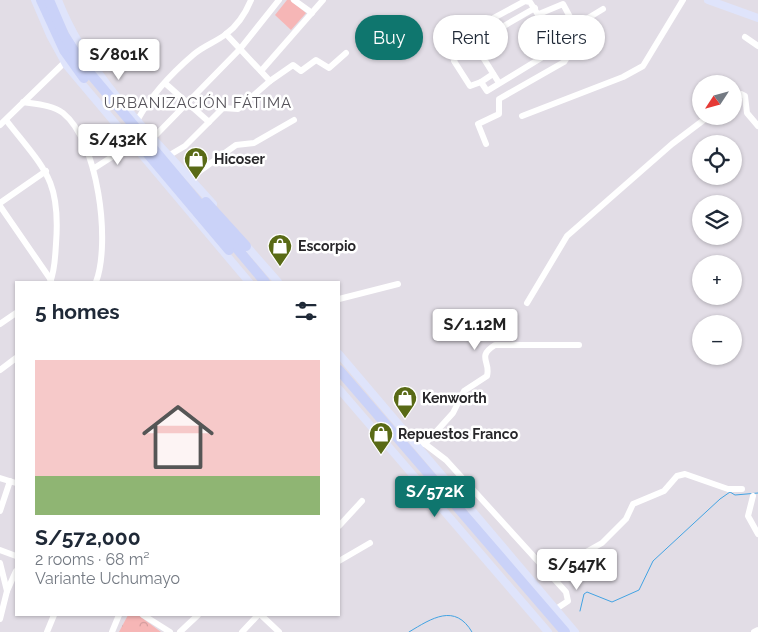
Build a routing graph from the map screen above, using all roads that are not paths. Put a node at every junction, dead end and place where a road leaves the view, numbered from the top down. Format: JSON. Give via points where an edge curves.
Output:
{"nodes":[{"id":1,"x":35,"y":0,"type":"edge"},
{"id":2,"x":41,"y":0,"type":"edge"},
{"id":3,"x":49,"y":0,"type":"edge"},
{"id":4,"x":58,"y":0,"type":"edge"},
{"id":5,"x":251,"y":0,"type":"edge"},
{"id":6,"x":279,"y":0,"type":"edge"},
{"id":7,"x":294,"y":0,"type":"edge"},
{"id":8,"x":323,"y":0,"type":"edge"},
{"id":9,"x":683,"y":0,"type":"edge"},
{"id":10,"x":708,"y":0,"type":"edge"},
{"id":11,"x":531,"y":1,"type":"edge"},
{"id":12,"x":722,"y":2,"type":"edge"},
{"id":13,"x":602,"y":9,"type":"dead end"},
{"id":14,"x":537,"y":11,"type":"junction"},
{"id":15,"x":312,"y":13,"type":"junction"},
{"id":16,"x":496,"y":15,"type":"edge"},
{"id":17,"x":540,"y":15,"type":"edge"},
{"id":18,"x":570,"y":15,"type":"edge"},
{"id":19,"x":593,"y":15,"type":"edge"},
{"id":20,"x":758,"y":18,"type":"edge"},
{"id":21,"x":508,"y":26,"type":"edge"},
{"id":22,"x":226,"y":34,"type":"junction"},
{"id":23,"x":745,"y":37,"type":"dead end"},
{"id":24,"x":758,"y":46,"type":"edge"},
{"id":25,"x":240,"y":49,"type":"junction"},
{"id":26,"x":346,"y":53,"type":"dead end"},
{"id":27,"x":83,"y":54,"type":"junction"},
{"id":28,"x":454,"y":60,"type":"edge"},
{"id":29,"x":484,"y":60,"type":"edge"},
{"id":30,"x":538,"y":60,"type":"edge"},
{"id":31,"x":565,"y":60,"type":"edge"},
{"id":32,"x":66,"y":64,"type":"junction"},
{"id":33,"x":261,"y":71,"type":"junction"},
{"id":34,"x":493,"y":74,"type":"junction"},
{"id":35,"x":270,"y":81,"type":"junction"},
{"id":36,"x":480,"y":82,"type":"junction"},
{"id":37,"x":499,"y":83,"type":"junction"},
{"id":38,"x":166,"y":84,"type":"junction"},
{"id":39,"x":742,"y":94,"type":"edge"},
{"id":40,"x":23,"y":102,"type":"junction"},
{"id":41,"x":187,"y":102,"type":"junction"},
{"id":42,"x":522,"y":116,"type":"dead end"},
{"id":43,"x":6,"y":120,"type":"junction"},
{"id":44,"x":138,"y":120,"type":"junction"},
{"id":45,"x":294,"y":120,"type":"dead end"},
{"id":46,"x":209,"y":122,"type":"junction"},
{"id":47,"x":0,"y":125,"type":"edge"},
{"id":48,"x":697,"y":125,"type":"edge"},
{"id":49,"x":758,"y":126,"type":"edge"},
{"id":50,"x":153,"y":138,"type":"junction"},
{"id":51,"x":132,"y":144,"type":"junction"},
{"id":52,"x":486,"y":144,"type":"dead end"},
{"id":53,"x":167,"y":160,"type":"junction"},
{"id":54,"x":93,"y":169,"type":"junction"},
{"id":55,"x":46,"y":171,"type":"junction"},
{"id":56,"x":190,"y":178,"type":"junction"},
{"id":57,"x":0,"y":204,"type":"edge"},
{"id":58,"x":246,"y":246,"type":"junction"},
{"id":59,"x":51,"y":281,"type":"edge"},
{"id":60,"x":96,"y":281,"type":"edge"},
{"id":61,"x":247,"y":281,"type":"edge"},
{"id":62,"x":255,"y":281,"type":"edge"},
{"id":63,"x":264,"y":281,"type":"edge"},
{"id":64,"x":277,"y":281,"type":"edge"},
{"id":65,"x":398,"y":284,"type":"dead end"},
{"id":66,"x":340,"y":299,"type":"edge"},
{"id":67,"x":527,"y":304,"type":"dead end"},
{"id":68,"x":15,"y":314,"type":"edge"},
{"id":69,"x":1,"y":322,"type":"edge"},
{"id":70,"x":579,"y":345,"type":"dead end"},
{"id":71,"x":340,"y":355,"type":"edge"},
{"id":72,"x":15,"y":359,"type":"edge"},
{"id":73,"x":0,"y":370,"type":"edge"},
{"id":74,"x":340,"y":371,"type":"edge"},
{"id":75,"x":340,"y":381,"type":"edge"},
{"id":76,"x":340,"y":390,"type":"edge"},
{"id":77,"x":415,"y":443,"type":"junction"},
{"id":78,"x":425,"y":444,"type":"junction"},
{"id":79,"x":0,"y":478,"type":"edge"},
{"id":80,"x":13,"y":482,"type":"edge"},
{"id":81,"x":742,"y":488,"type":"dead end"},
{"id":82,"x":0,"y":490,"type":"edge"},
{"id":83,"x":753,"y":496,"type":"dead end"},
{"id":84,"x":4,"y":497,"type":"junction"},
{"id":85,"x":362,"y":500,"type":"dead end"},
{"id":86,"x":0,"y":511,"type":"edge"},
{"id":87,"x":340,"y":525,"type":"edge"},
{"id":88,"x":758,"y":534,"type":"edge"},
{"id":89,"x":370,"y":543,"type":"dead end"},
{"id":90,"x":0,"y":550,"type":"edge"},
{"id":91,"x":15,"y":556,"type":"edge"},
{"id":92,"x":340,"y":560,"type":"edge"},
{"id":93,"x":0,"y":563,"type":"edge"},
{"id":94,"x":547,"y":572,"type":"junction"},
{"id":95,"x":15,"y":573,"type":"edge"},
{"id":96,"x":6,"y":587,"type":"edge"},
{"id":97,"x":556,"y":610,"type":"junction"},
{"id":98,"x":54,"y":616,"type":"edge"},
{"id":99,"x":119,"y":616,"type":"edge"},
{"id":100,"x":145,"y":616,"type":"edge"},
{"id":101,"x":197,"y":616,"type":"edge"},
{"id":102,"x":259,"y":616,"type":"edge"},
{"id":103,"x":261,"y":616,"type":"edge"},
{"id":104,"x":0,"y":619,"type":"edge"},
{"id":105,"x":758,"y":630,"type":"edge"},
{"id":106,"x":47,"y":632,"type":"edge"},
{"id":107,"x":112,"y":632,"type":"edge"},
{"id":108,"x":170,"y":632,"type":"edge"},
{"id":109,"x":180,"y":632,"type":"edge"},
{"id":110,"x":242,"y":632,"type":"edge"},
{"id":111,"x":279,"y":632,"type":"edge"},
{"id":112,"x":548,"y":632,"type":"edge"},
{"id":113,"x":557,"y":632,"type":"edge"},
{"id":114,"x":572,"y":632,"type":"edge"},
{"id":115,"x":754,"y":632,"type":"edge"}],
"edges":[{"from":1,"to":32,"type":"main road"},
{"from":2,"to":62,"type":"highway","via":[[64,50],[81,74]]},
{"from":3,"to":53,"type":"highway","via":[[64,35],[83,65]]},
{"from":4,"to":27,"type":"main road"},
{"from":5,"to":22,"type":"street"},
{"from":6,"to":25,"type":"street"},
{"from":7,"to":15,"type":"street"},
{"from":8,"to":15,"type":"street"},
{"from":9,"to":42,"type":"street","via":[[639,69]]},
{"from":10,"to":12,"type":"main road"},
{"from":11,"to":14,"type":"street"},
{"from":11,"to":16,"type":"street","via":[[518,2]]},
{"from":12,"to":20,"type":"main road"},
{"from":13,"to":19,"type":"street"},
{"from":14,"to":17,"type":"street"},
{"from":14,"to":18,"type":"street","via":[[563,4]]},
{"from":14,"to":21,"type":"street"},
{"from":15,"to":33,"type":"street"},
{"from":22,"to":25,"type":"street"},
{"from":22,"to":38,"type":"street","via":[[195,53]]},
{"from":23,"to":24,"type":"street"},
{"from":25,"to":33,"type":"street"},
{"from":25,"to":41,"type":"street"},
{"from":26,"to":35,"type":"street","via":[[330,68],[314,61],[301,71],[293,66]]},
{"from":27,"to":32,"type":"street"},
{"from":27,"to":44,"type":"main road"},
{"from":28,"to":36,"type":"street","via":[[470,86]]},
{"from":29,"to":34,"type":"street"},
{"from":30,"to":37,"type":"street"},
{"from":31,"to":52,"type":"street","via":[[499,99],[499,114],[478,124]]},
{"from":32,"to":40,"type":"street"},
{"from":32,"to":51,"type":"main road"},
{"from":33,"to":35,"type":"street"},
{"from":34,"to":36,"type":"street"},
{"from":34,"to":37,"type":"street"},
{"from":35,"to":46,"type":"street","via":[[238,109],[223,108]]},
{"from":36,"to":37,"type":"street","via":[[487,91]]},
{"from":38,"to":41,"type":"street"},
{"from":38,"to":44,"type":"street","via":[[148,102]]},
{"from":39,"to":49,"type":"street","via":[[748,113]]},
{"from":40,"to":43,"type":"street"},
{"from":40,"to":54,"type":"street","via":[[62,112],[75,124]]},
{"from":41,"to":46,"type":"street"},
{"from":41,"to":50,"type":"street"},
{"from":43,"to":47,"type":"street"},
{"from":43,"to":55,"type":"street"},
{"from":44,"to":50,"type":"main road"},
{"from":45,"to":56,"type":"street","via":[[254,143],[236,145]]},
{"from":46,"to":53,"type":"street"},
{"from":48,"to":67,"type":"street","via":[[567,236]]},
{"from":50,"to":53,"type":"main road"},
{"from":51,"to":54,"type":"street"},
{"from":51,"to":61,"type":"main road"},
{"from":53,"to":56,"type":"main road"},
{"from":53,"to":58,"type":"highway"},
{"from":53,"to":63,"type":"highway"},
{"from":54,"to":60,"type":"street","via":[[102,245],[102,268]]},
{"from":55,"to":57,"type":"street"},
{"from":55,"to":59,"type":"street","via":[[56,196],[58,218]]},
{"from":56,"to":58,"type":"main road"},
{"from":57,"to":59,"type":"street"},
{"from":58,"to":64,"type":"main road"},
{"from":65,"to":66,"type":"street"},
{"from":68,"to":69,"type":"street"},
{"from":70,"to":78,"type":"street","via":[[495,345],[487,350],[484,358],[487,376],[464,391],[453,413]]},
{"from":71,"to":77,"type":"main road"},
{"from":72,"to":73,"type":"street"},
{"from":74,"to":114,"type":"highway"},
{"from":75,"to":113,"type":"highway"},
{"from":76,"to":112,"type":"main road"},
{"from":77,"to":78,"type":"street"},
{"from":77,"to":97,"type":"main road"},
{"from":78,"to":94,"type":"street","via":[[446,460]]},
{"from":79,"to":80,"type":"street"},
{"from":80,"to":84,"type":"street"},
{"from":81,"to":94,"type":"street","via":[[728,489],[685,474],[676,476],[664,491],[633,504],[626,519],[602,543]]},
{"from":82,"to":84,"type":"street"},
{"from":83,"to":88,"type":"street","via":[[748,516]]},
{"from":84,"to":86,"type":"street"},
{"from":85,"to":87,"type":"street"},
{"from":89,"to":92,"type":"street"},
{"from":90,"to":91,"type":"street"},
{"from":93,"to":96,"type":"street"},
{"from":94,"to":97,"type":"street","via":[[569,598]]},
{"from":95,"to":96,"type":"street"},
{"from":96,"to":104,"type":"street"},
{"from":97,"to":114,"type":"main road"},
{"from":98,"to":106,"type":"street"},
{"from":99,"to":107,"type":"street"},
{"from":100,"to":108,"type":"street"},
{"from":101,"to":109,"type":"street"},
{"from":102,"to":110,"type":"street"},
{"from":103,"to":111,"type":"street"},
{"from":105,"to":115,"type":"street"}]}
